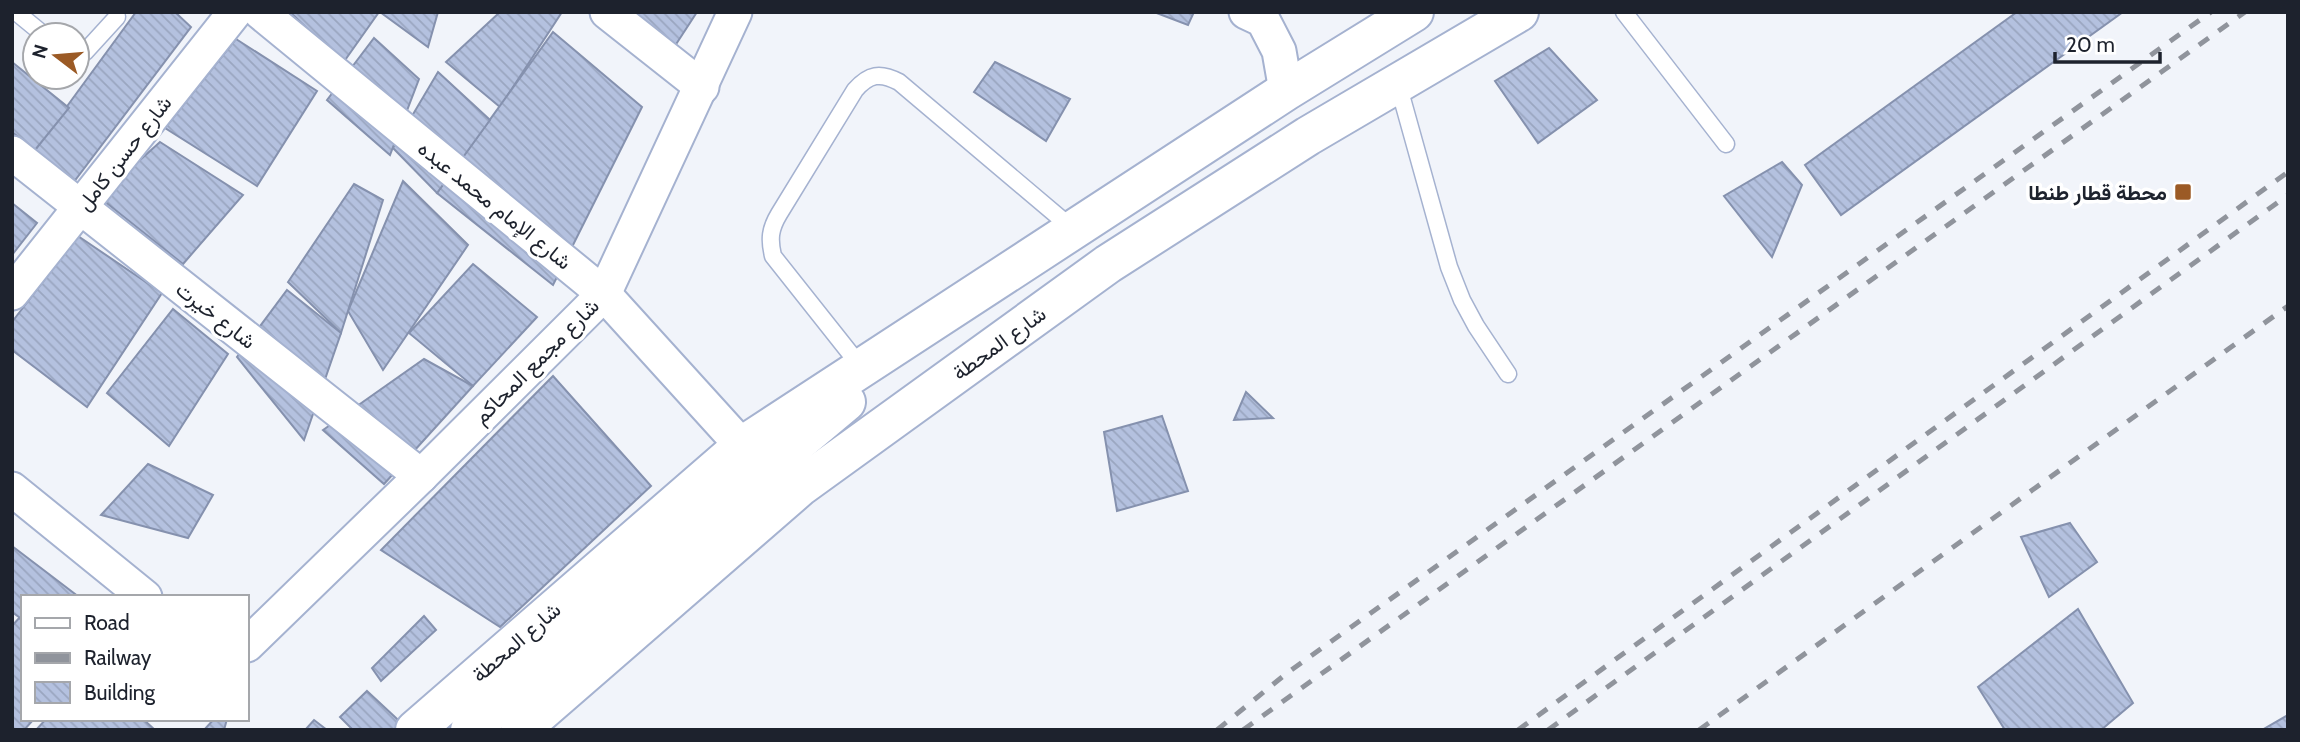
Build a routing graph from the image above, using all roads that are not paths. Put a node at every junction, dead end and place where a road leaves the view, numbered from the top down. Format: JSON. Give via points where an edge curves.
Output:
{"nodes":[{"id":1,"x":235,"y":12,"type":"edge"},
{"id":2,"x":260,"y":12,"type":"edge"},
{"id":3,"x":607,"y":12,"type":"edge"},
{"id":4,"x":735,"y":12,"type":"edge"},
{"id":5,"x":1414,"y":12,"type":"edge"},
{"id":6,"x":1519,"y":12,"type":"edge"},
{"id":7,"x":1624,"y":12,"type":"edge"},
{"id":8,"x":1259,"y":15,"type":"edge"},
{"id":9,"x":117,"y":17,"type":"dead end"},
{"id":10,"x":91,"y":45,"type":"edge"},
{"id":11,"x":1398,"y":84,"type":"junction"},
{"id":12,"x":702,"y":87,"type":"junction"},
{"id":13,"x":1286,"y":91,"type":"junction"},
{"id":14,"x":1726,"y":144,"type":"dead end"},
{"id":15,"x":12,"y":153,"type":"edge"},
{"id":16,"x":80,"y":207,"type":"junction"},
{"id":17,"x":1073,"y":229,"type":"junction"},
{"id":18,"x":12,"y":293,"type":"edge"},
{"id":19,"x":604,"y":294,"type":"junction"},
{"id":20,"x":970,"y":297,"type":"junction"},
{"id":21,"x":861,"y":367,"type":"junction"},
{"id":22,"x":1508,"y":374,"type":"dead end"},
{"id":23,"x":742,"y":446,"type":"junction"},
{"id":24,"x":421,"y":477,"type":"junction"},
{"id":25,"x":12,"y":489,"type":"edge"},
{"id":26,"x":143,"y":595,"type":"edge"},
{"id":27,"x":248,"y":644,"type":"edge"},
{"id":28,"x":415,"y":730,"type":"edge"},
{"id":29,"x":470,"y":730,"type":"edge"},
{"id":30,"x":520,"y":730,"type":"edge"}],
"edges":[{"from":1,"to":16,"type":"street","name":"شارع حسن كامل"},
{"from":2,"to":19,"type":"street","name":"شارع الإمام محمد عبده"},
{"from":3,"to":12,"type":"street"},
{"from":4,"to":12,"type":"street","name":"شارع مجمع المحاكم"},
{"from":5,"to":13,"type":"main road","name":"شارع المحطة"},
{"from":6,"to":11,"type":"main road","name":"شارع المحطة"},
{"from":7,"to":14,"type":"lane"},
{"from":8,"to":13,"type":"street","via":[[1279,51]]},
{"from":9,"to":10,"type":"lane"},
{"from":11,"to":22,"type":"lane","via":[[1449,267],[1471,317]]},
{"from":11,"to":30,"type":"main road","name":"شارع المحطة","via":[[1108,264],[801,486]]},
{"from":12,"to":19,"type":"street","name":"شارع مجمع المحاكم"},
{"from":13,"to":17,"type":"main road","name":"شارع المحطة"},
{"from":15,"to":16,"type":"street","name":"شارع خيرت"},
{"from":16,"to":18,"type":"street","name":"شارع حسن كامل"},
{"from":16,"to":24,"type":"street","name":"شارع خيرت"},
{"from":17,"to":20,"type":"main road","name":"شارع المحطة"},
{"from":17,"to":21,"type":"lane","via":[[899,82],[888,76],[863,81],[771,227],[769,242],[773,256]]},
{"from":19,"to":23,"type":"street","name":"شارع الإمام محمد عبده"},
{"from":19,"to":24,"type":"street","name":"شارع مجمع المحاكم"},
{"from":20,"to":21,"type":"main road","name":"شارع المحطة"},
{"from":20,"to":29,"type":"main road","via":[[760,474]]},
{"from":21,"to":23,"type":"main road","name":"شارع المحطة"},
{"from":23,"to":28,"type":"main road","name":"شارع المحطة"},
{"from":24,"to":27,"type":"street","name":"شارع مجمع المحاكم"},
{"from":25,"to":26,"type":"street"}]}
